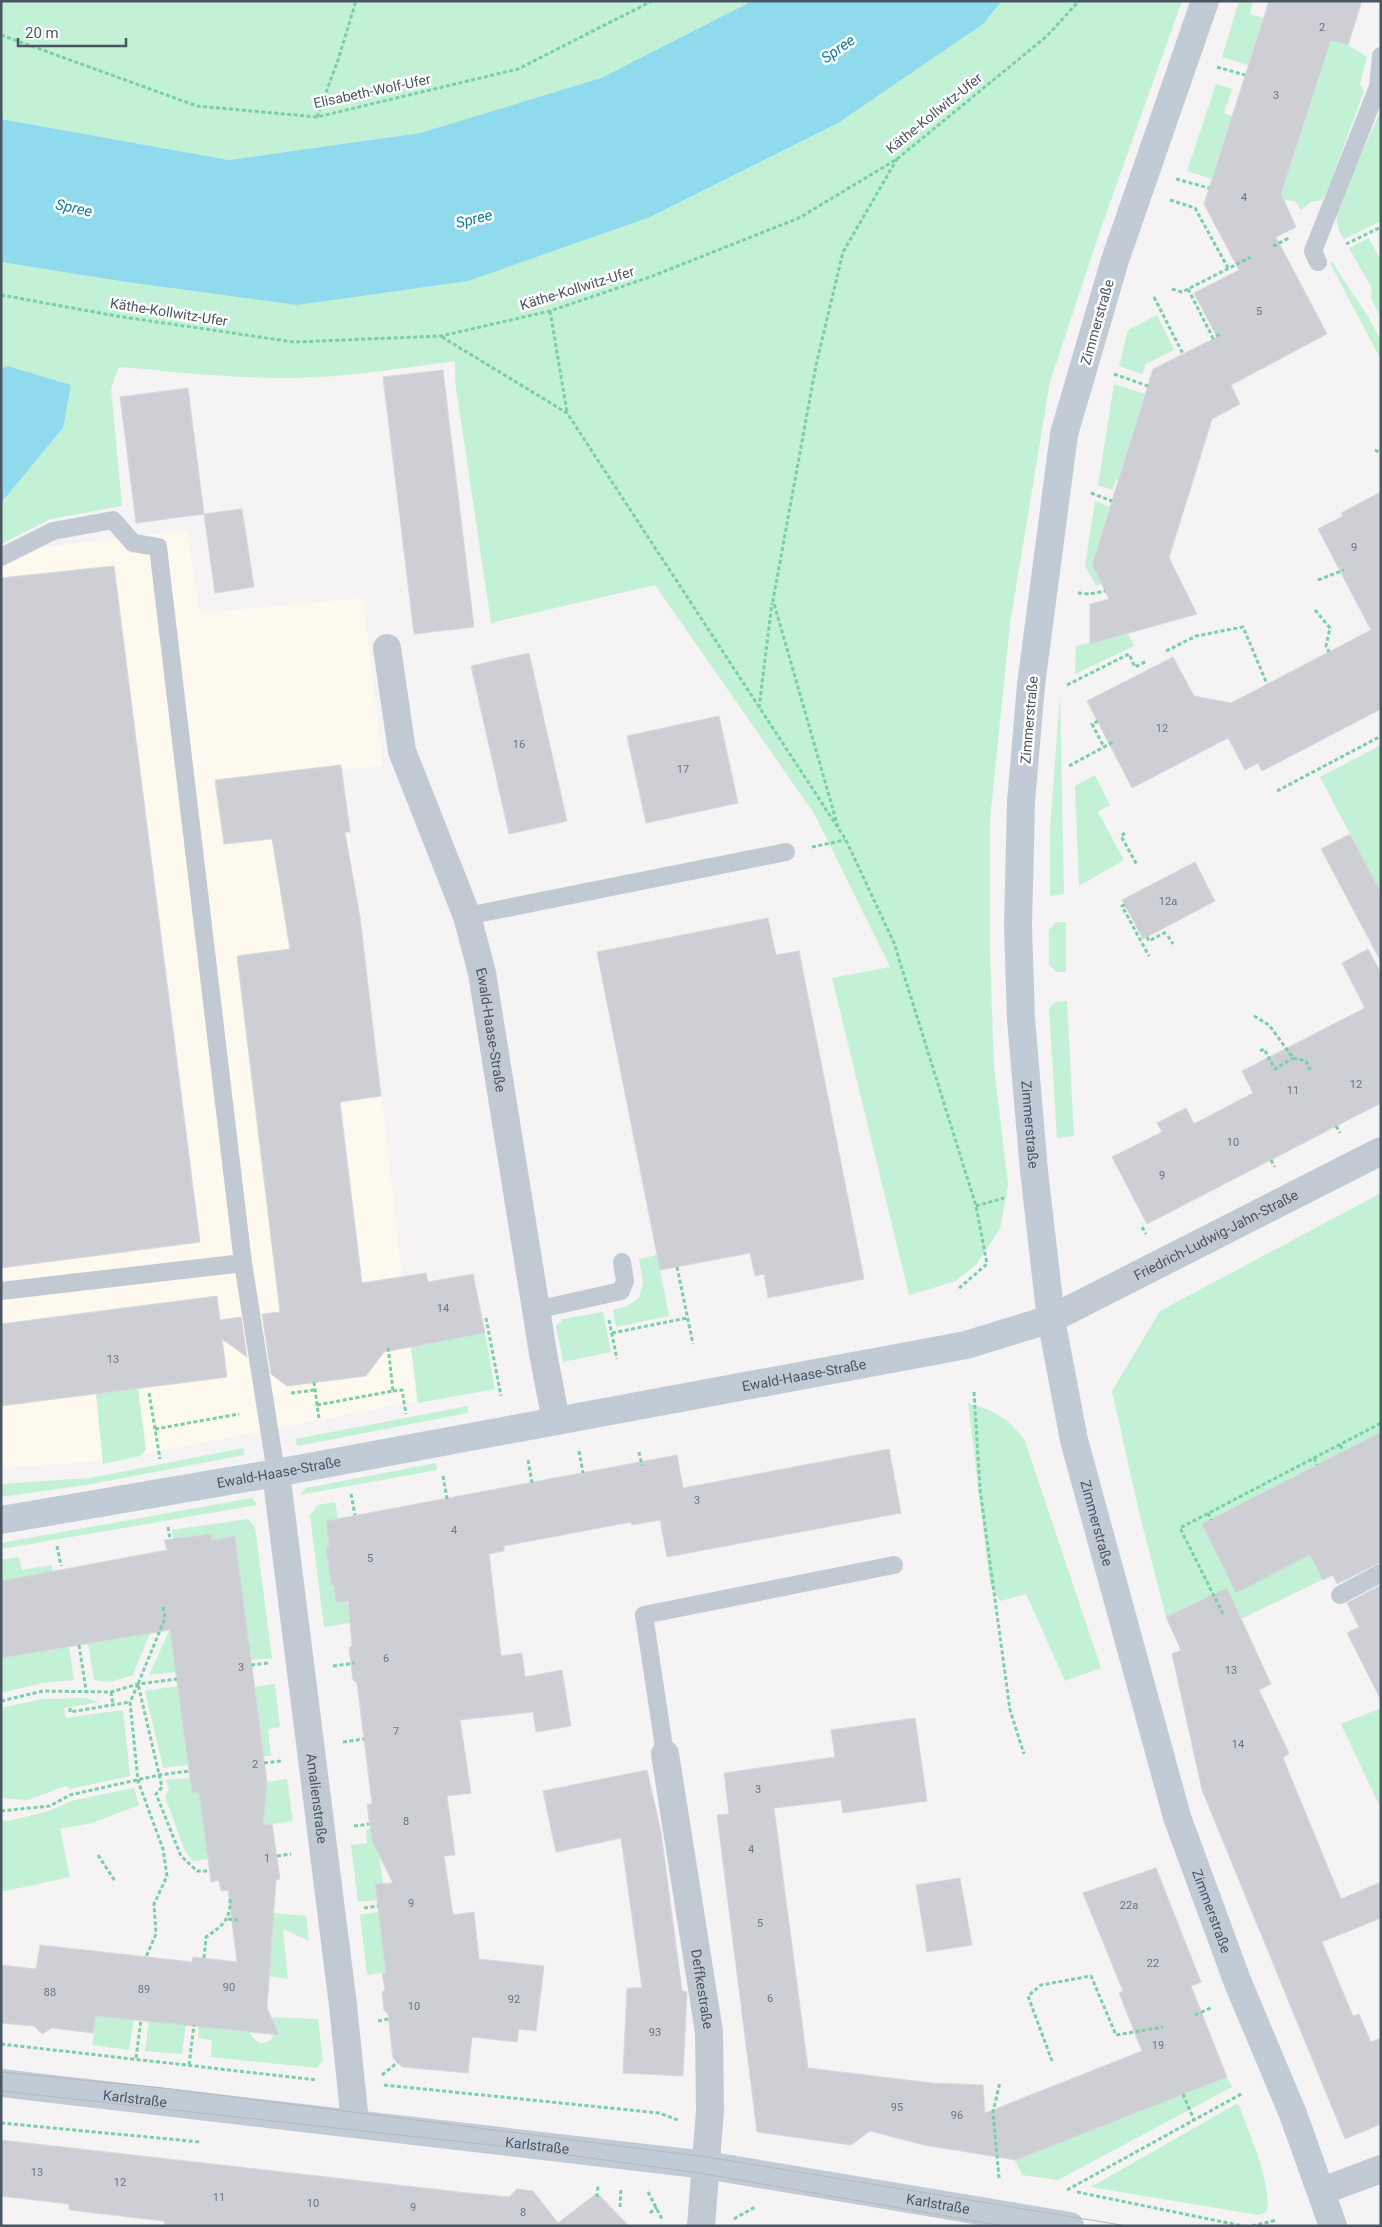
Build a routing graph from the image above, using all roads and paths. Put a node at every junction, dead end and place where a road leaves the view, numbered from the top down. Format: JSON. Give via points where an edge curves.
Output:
{"nodes":[{"id":1,"x":356,"y":1,"type":"edge"},
{"id":2,"x":652,"y":1,"type":"edge"},
{"id":3,"x":1079,"y":1,"type":"edge"},
{"id":4,"x":1205,"y":1,"type":"edge"},
{"id":5,"x":1,"y":35,"type":"edge"},
{"id":6,"x":1381,"y":56,"type":"edge"},
{"id":7,"x":1209,"y":64,"type":"dead end"},
{"id":8,"x":1245,"y":75,"type":"dead end"},
{"id":9,"x":1379,"y":88,"type":"edge"},
{"id":10,"x":317,"y":117,"type":"junction"},
{"id":11,"x":897,"y":159,"type":"junction"},
{"id":12,"x":1171,"y":177,"type":"dead end"},
{"id":13,"x":1209,"y":188,"type":"dead end"},
{"id":14,"x":1163,"y":198,"type":"dead end"},
{"id":15,"x":1381,"y":227,"type":"edge"},
{"id":16,"x":1337,"y":248,"type":"dead end"},
{"id":17,"x":1251,"y":257,"type":"dead end"},
{"id":18,"x":1318,"y":262,"type":"dead end"},
{"id":19,"x":1228,"y":268,"type":"junction"},
{"id":20,"x":1172,"y":289,"type":"dead end"},
{"id":21,"x":1188,"y":289,"type":"junction"},
{"id":22,"x":1,"y":295,"type":"edge"},
{"id":23,"x":1154,"y":297,"type":"dead end"},
{"id":24,"x":550,"y":311,"type":"junction"},
{"id":25,"x":1220,"y":334,"type":"dead end"},
{"id":26,"x":441,"y":336,"type":"junction"},
{"id":27,"x":1183,"y":354,"type":"dead end"},
{"id":28,"x":1111,"y":373,"type":"dead end"},
{"id":29,"x":1148,"y":386,"type":"dead end"},
{"id":30,"x":567,"y":412,"type":"junction"},
{"id":31,"x":1375,"y":450,"type":"dead end"},
{"id":32,"x":1381,"y":453,"type":"edge"},
{"id":33,"x":1091,"y":493,"type":"dead end"},
{"id":34,"x":1112,"y":501,"type":"dead end"},
{"id":35,"x":1,"y":557,"type":"edge"},
{"id":36,"x":1344,"y":570,"type":"dead end"},
{"id":37,"x":1318,"y":580,"type":"dead end"},
{"id":38,"x":1105,"y":591,"type":"dead end"},
{"id":39,"x":1078,"y":593,"type":"dead end"},
{"id":40,"x":772,"y":600,"type":"junction"},
{"id":41,"x":1315,"y":610,"type":"dead end"},
{"id":42,"x":387,"y":648,"type":"dead end"},
{"id":43,"x":1166,"y":651,"type":"dead end"},
{"id":44,"x":1329,"y":652,"type":"dead end"},
{"id":45,"x":1147,"y":661,"type":"dead end"},
{"id":46,"x":1267,"y":684,"type":"dead end"},
{"id":47,"x":1067,"y":685,"type":"dead end"},
{"id":48,"x":759,"y":708,"type":"junction"},
{"id":49,"x":1098,"y":721,"type":"dead end"},
{"id":50,"x":1381,"y":736,"type":"edge"},
{"id":51,"x":1113,"y":742,"type":"dead end"},
{"id":52,"x":1104,"y":747,"type":"junction"},
{"id":53,"x":1069,"y":766,"type":"dead end"},
{"id":54,"x":1277,"y":791,"type":"dead end"},
{"id":55,"x":839,"y":833,"type":"junction"},
{"id":56,"x":1125,"y":834,"type":"dead end"},
{"id":57,"x":846,"y":840,"type":"junction"},
{"id":58,"x":786,"y":852,"type":"joint"},
{"id":59,"x":1137,"y":865,"type":"dead end"},
{"id":60,"x":1125,"y":905,"type":"dead end"},
{"id":61,"x":467,"y":916,"type":"junction"},
{"id":62,"x":1166,"y":932,"type":"dead end"},
{"id":63,"x":1168,"y":936,"type":"dead end"},
{"id":64,"x":1147,"y":937,"type":"dead end"},
{"id":65,"x":1173,"y":944,"type":"dead end"},
{"id":66,"x":1149,"y":956,"type":"dead end"},
{"id":67,"x":1254,"y":1016,"type":"dead end"},
{"id":68,"x":1260,"y":1051,"type":"dead end"},
{"id":69,"x":1293,"y":1058,"type":"junction"},
{"id":70,"x":1310,"y":1070,"type":"dead end"},
{"id":71,"x":1336,"y":1126,"type":"dead end"},
{"id":72,"x":1340,"y":1133,"type":"dead end"},
{"id":73,"x":1381,"y":1151,"type":"edge"},
{"id":74,"x":1271,"y":1160,"type":"dead end"},
{"id":75,"x":1275,"y":1167,"type":"dead end"},
{"id":76,"x":1006,"y":1198,"type":"dead end"},
{"id":77,"x":976,"y":1206,"type":"junction"},
{"id":78,"x":1142,"y":1227,"type":"dead end"},
{"id":79,"x":1146,"y":1235,"type":"dead end"},
{"id":80,"x":622,"y":1262,"type":"dead end"},
{"id":81,"x":243,"y":1263,"type":"junction"},
{"id":82,"x":677,"y":1267,"type":"dead end"},
{"id":83,"x":957,"y":1290,"type":"dead end"},
{"id":84,"x":1,"y":1291,"type":"edge"},
{"id":85,"x":605,"y":1296,"type":"junction"},
{"id":86,"x":536,"y":1310,"type":"junction"},
{"id":87,"x":486,"y":1318,"type":"dead end"},
{"id":88,"x":687,"y":1318,"type":"junction"},
{"id":89,"x":1051,"y":1319,"type":"junction"},
{"id":90,"x":612,"y":1333,"type":"junction"},
{"id":91,"x":693,"y":1344,"type":"dead end"},
{"id":92,"x":388,"y":1346,"type":"dead end"},
{"id":93,"x":617,"y":1359,"type":"dead end"},
{"id":94,"x":314,"y":1382,"type":"dead end"},
{"id":95,"x":315,"y":1390,"type":"junction"},
{"id":96,"x":394,"y":1391,"type":"junction"},
{"id":97,"x":974,"y":1392,"type":"dead end"},
{"id":98,"x":149,"y":1393,"type":"dead end"},
{"id":99,"x":288,"y":1394,"type":"dead end"},
{"id":100,"x":501,"y":1396,"type":"dead end"},
{"id":101,"x":317,"y":1405,"type":"junction"},
{"id":102,"x":266,"y":1409,"type":"junction"},
{"id":103,"x":406,"y":1414,"type":"dead end"},
{"id":104,"x":319,"y":1419,"type":"dead end"},
{"id":105,"x":556,"y":1421,"type":"junction"},
{"id":106,"x":1381,"y":1424,"type":"edge"},
{"id":107,"x":155,"y":1429,"type":"junction"},
{"id":108,"x":1340,"y":1445,"type":"junction"},
{"id":109,"x":579,"y":1450,"type":"dead end"},
{"id":110,"x":1343,"y":1451,"type":"dead end"},
{"id":111,"x":639,"y":1452,"type":"dead end"},
{"id":112,"x":1314,"y":1458,"type":"junction"},
{"id":113,"x":160,"y":1460,"type":"dead end"},
{"id":114,"x":528,"y":1460,"type":"dead end"},
{"id":115,"x":1317,"y":1465,"type":"dead end"},
{"id":116,"x":642,"y":1466,"type":"dead end"},
{"id":117,"x":276,"y":1473,"type":"junction"},
{"id":118,"x":583,"y":1473,"type":"dead end"},
{"id":119,"x":443,"y":1476,"type":"dead end"},
{"id":120,"x":532,"y":1483,"type":"dead end"},
{"id":121,"x":351,"y":1494,"type":"dead end"},
{"id":122,"x":447,"y":1499,"type":"dead end"},
{"id":123,"x":1208,"y":1514,"type":"junction"},
{"id":124,"x":355,"y":1516,"type":"dead end"},
{"id":125,"x":1,"y":1520,"type":"edge"},
{"id":126,"x":1211,"y":1520,"type":"dead end"},
{"id":127,"x":168,"y":1527,"type":"dead end"},
{"id":128,"x":170,"y":1539,"type":"dead end"},
{"id":129,"x":57,"y":1546,"type":"dead end"},
{"id":130,"x":894,"y":1565,"type":"dead end"},
{"id":131,"x":61,"y":1566,"type":"dead end"},
{"id":132,"x":1381,"y":1573,"type":"edge"},
{"id":133,"x":1340,"y":1594,"type":"dead end"},
{"id":134,"x":163,"y":1607,"type":"dead end"},
{"id":135,"x":1223,"y":1614,"type":"dead end"},
{"id":136,"x":79,"y":1645,"type":"dead end"},
{"id":137,"x":354,"y":1663,"type":"dead end"},
{"id":138,"x":261,"y":1664,"type":"dead end"},
{"id":139,"x":251,"y":1665,"type":"dead end"},
{"id":140,"x":329,"y":1666,"type":"dead end"},
{"id":141,"x":177,"y":1679,"type":"dead end"},
{"id":142,"x":138,"y":1684,"type":"junction"},
{"id":143,"x":86,"y":1690,"type":"junction"},
{"id":144,"x":111,"y":1692,"type":"junction"},
{"id":145,"x":1,"y":1701,"type":"edge"},
{"id":146,"x":130,"y":1702,"type":"junction"},
{"id":147,"x":113,"y":1705,"type":"junction"},
{"id":148,"x":70,"y":1708,"type":"dead end"},
{"id":149,"x":364,"y":1739,"type":"dead end"},
{"id":150,"x":338,"y":1742,"type":"dead end"},
{"id":151,"x":665,"y":1754,"type":"joint"},
{"id":152,"x":1024,"y":1754,"type":"dead end"},
{"id":153,"x":274,"y":1761,"type":"dead end"},
{"id":154,"x":264,"y":1763,"type":"dead end"},
{"id":155,"x":188,"y":1771,"type":"dead end"},
{"id":156,"x":158,"y":1775,"type":"junction"},
{"id":157,"x":138,"y":1781,"type":"junction"},
{"id":158,"x":1,"y":1811,"type":"edge"},
{"id":159,"x":285,"y":1855,"type":"dead end"},
{"id":160,"x":98,"y":1856,"type":"dead end"},
{"id":161,"x":277,"y":1856,"type":"dead end"},
{"id":162,"x":206,"y":1871,"type":"dead end"},
{"id":163,"x":115,"y":1881,"type":"dead end"},
{"id":164,"x":230,"y":1899,"type":"dead end"},
{"id":165,"x":228,"y":1919,"type":"junction"},
{"id":166,"x":238,"y":1920,"type":"dead end"},
{"id":167,"x":146,"y":1957,"type":"dead end"},
{"id":168,"x":204,"y":1958,"type":"dead end"},
{"id":169,"x":1214,"y":2007,"type":"dead end"},
{"id":170,"x":1195,"y":2014,"type":"dead end"},
{"id":171,"x":141,"y":2020,"type":"dead end"},
{"id":172,"x":194,"y":2025,"type":"dead end"},
{"id":173,"x":1163,"y":2027,"type":"dead end"},
{"id":174,"x":1,"y":2044,"type":"edge"},
{"id":175,"x":136,"y":2058,"type":"junction"},
{"id":176,"x":1052,"y":2061,"type":"dead end"},
{"id":177,"x":189,"y":2065,"type":"junction"},
{"id":178,"x":320,"y":2080,"type":"dead end"},
{"id":179,"x":1000,"y":2082,"type":"dead end"},
{"id":180,"x":1,"y":2083,"type":"edge"},
{"id":181,"x":1183,"y":2094,"type":"dead end"},
{"id":182,"x":1243,"y":2094,"type":"dead end"},
{"id":183,"x":1194,"y":2120,"type":"junction"},
{"id":184,"x":355,"y":2123,"type":"junction"},
{"id":185,"x":706,"y":2165,"type":"junction"},
{"id":186,"x":1381,"y":2170,"type":"edge"},
{"id":187,"x":999,"y":2178,"type":"dead end"},
{"id":188,"x":598,"y":2186,"type":"dead end"},
{"id":189,"x":621,"y":2189,"type":"dead end"},
{"id":190,"x":1067,"y":2190,"type":"dead end"},
{"id":191,"x":1322,"y":2191,"type":"junction"},
{"id":192,"x":597,"y":2197,"type":"dead end"},
{"id":193,"x":620,"y":2207,"type":"dead end"},
{"id":194,"x":657,"y":2207,"type":"dead end"},
{"id":195,"x":650,"y":2213,"type":"dead end"},
{"id":196,"x":1277,"y":2220,"type":"dead end"},
{"id":197,"x":701,"y":2226,"type":"edge"},
{"id":198,"x":1070,"y":2226,"type":"edge"},
{"id":199,"x":1252,"y":2226,"type":"edge"},
{"id":200,"x":1333,"y":2226,"type":"edge"}],
"edges":[{"from":1,"to":10,"type":"path"},
{"from":2,"to":10,"type":"path","name":"Elisabeth-Wolf-Ufer","via":[[518,69]]},
{"from":3,"to":11,"type":"path","name":"Käthe-Kollwitz-Ufer","via":[[1047,36]]},
{"from":4,"to":89,"type":"street","name":"Zimmerstraße","via":[[1115,260],[1064,434],[1031,685],[1021,802],[1018,927],[1034,1171]]},
{"from":5,"to":10,"type":"path","name":"Elisabeth-Wolf-Ufer","via":[[197,106]]},
{"from":6,"to":9,"type":"lane"},
{"from":7,"to":8,"type":"path"},
{"from":9,"to":18,"type":"lane","via":[[1323,221],[1313,251]]},
{"from":11,"to":24,"type":"path","name":"Käthe-Kollwitz-Ufer","via":[[799,218],[650,277]]},
{"from":11,"to":40,"type":"path","via":[[843,252],[816,365]]},
{"from":12,"to":13,"type":"path"},
{"from":14,"to":19,"type":"path","via":[[1195,208]]},
{"from":15,"to":16,"type":"path"},
{"from":17,"to":19,"type":"path"},
{"from":19,"to":21,"type":"path"},
{"from":20,"to":21,"type":"path","via":[[1182,292]]},
{"from":21,"to":25,"type":"path","via":[[1213,338]]},
{"from":22,"to":26,"type":"path","name":"Käthe-Kollwitz-Ufer","via":[[116,316],[294,342]]},
{"from":23,"to":27,"type":"path"},
{"from":24,"to":26,"type":"path","name":"Käthe-Kollwitz-Ufer"},
{"from":24,"to":30,"type":"path"},
{"from":26,"to":30,"type":"path"},
{"from":28,"to":29,"type":"path"},
{"from":30,"to":48,"type":"path"},
{"from":31,"to":32,"type":"path"},
{"from":33,"to":34,"type":"path"},
{"from":35,"to":81,"type":"lane","via":[[53,531],[113,520],[134,543],[158,547]]},
{"from":36,"to":37,"type":"path"},
{"from":38,"to":39,"type":"path"},
{"from":40,"to":48,"type":"path"},
{"from":40,"to":55,"type":"path"},
{"from":41,"to":44,"type":"path","via":[[1330,628],[1326,646]]},
{"from":42,"to":61,"type":"street","name":"Ewald-Haase-Straße","via":[[402,751]]},
{"from":43,"to":46,"type":"path","via":[[1196,636],[1244,627]]},
{"from":45,"to":47,"type":"path","via":[[1135,667],[1129,654]]},
{"from":48,"to":55,"type":"path"},
{"from":49,"to":52,"type":"path","via":[[1092,724]]},
{"from":50,"to":54,"type":"path"},
{"from":51,"to":52,"type":"path"},
{"from":52,"to":53,"type":"path"},
{"from":55,"to":57,"type":"path"},
{"from":56,"to":59,"type":"path","via":[[1121,836]]},
{"from":57,"to":58,"type":"path"},
{"from":57,"to":77,"type":"path","via":[[894,943]]},
{"from":58,"to":61,"type":"lane"},
{"from":60,"to":66,"type":"path","via":[[1122,906]]},
{"from":61,"to":86,"type":"street","name":"Ewald-Haase-Straße","via":[[482,973]]},
{"from":62,"to":64,"type":"path","via":[[1149,941]]},
{"from":63,"to":65,"type":"path"},
{"from":67,"to":69,"type":"path","via":[[1269,1025]]},
{"from":68,"to":69,"type":"path","via":[[1264,1049],[1275,1069]]},
{"from":69,"to":70,"type":"path","via":[[1306,1061]]},
{"from":71,"to":72,"type":"path"},
{"from":73,"to":89,"type":"street","name":"Friedrich-Ludwig-Jahn-Straße"},
{"from":74,"to":75,"type":"path"},
{"from":76,"to":77,"type":"path"},
{"from":77,"to":83,"type":"path","via":[[987,1264]]},
{"from":78,"to":79,"type":"path"},
{"from":80,"to":85,"type":"lane","via":[[625,1281],[621,1291]]},
{"from":81,"to":84,"type":"lane"},
{"from":81,"to":102,"type":"lane"},
{"from":82,"to":88,"type":"path"},
{"from":85,"to":86,"type":"lane"},
{"from":85,"to":90,"type":"path"},
{"from":86,"to":105,"type":"street","name":"Ewald-Haase-Straße"},
{"from":87,"to":100,"type":"path"},
{"from":88,"to":90,"type":"path"},
{"from":88,"to":91,"type":"path"},
{"from":89,"to":105,"type":"street","name":"Ewald-Haase-Straße","via":[[966,1344]]},
{"from":89,"to":191,"type":"street","name":"Zimmerstraße","via":[[1074,1440],[1177,1817],[1238,1983]]},
{"from":90,"to":93,"type":"path"},
{"from":92,"to":96,"type":"path"},
{"from":94,"to":95,"type":"path"},
{"from":95,"to":99,"type":"path"},
{"from":95,"to":101,"type":"path"},
{"from":96,"to":101,"type":"path"},
{"from":96,"to":103,"type":"path","via":[[402,1390]]},
{"from":97,"to":152,"type":"path","via":[[980,1489],[1010,1710]]},
{"from":98,"to":107,"type":"path"},
{"from":101,"to":104,"type":"path"},
{"from":102,"to":107,"type":"path"},
{"from":102,"to":117,"type":"lane"},
{"from":105,"to":117,"type":"street","name":"Ewald-Haase-Straße"},
{"from":106,"to":108,"type":"path"},
{"from":107,"to":113,"type":"path"},
{"from":108,"to":110,"type":"path"},
{"from":108,"to":112,"type":"path"},
{"from":109,"to":118,"type":"path"},
{"from":111,"to":116,"type":"path"},
{"from":112,"to":115,"type":"path"},
{"from":112,"to":123,"type":"path"},
{"from":114,"to":120,"type":"path"},
{"from":117,"to":125,"type":"street","name":"Ewald-Haase-Straße"},
{"from":117,"to":184,"type":"street","name":"Amalienstraße","via":[[342,1995]]},
{"from":119,"to":122,"type":"path"},
{"from":121,"to":124,"type":"path"},
{"from":123,"to":126,"type":"path"},
{"from":123,"to":135,"type":"path","via":[[1180,1528]]},
{"from":127,"to":128,"type":"path"},
{"from":129,"to":131,"type":"path"},
{"from":130,"to":151,"type":"lane","via":[[644,1615]]},
{"from":132,"to":133,"type":"lane"},
{"from":134,"to":142,"type":"path","via":[[165,1618]]},
{"from":136,"to":143,"type":"path"},
{"from":137,"to":140,"type":"path"},
{"from":138,"to":139,"type":"path"},
{"from":141,"to":142,"type":"path"},
{"from":142,"to":144,"type":"path"},
{"from":142,"to":146,"type":"path"},
{"from":142,"to":156,"type":"path"},
{"from":143,"to":144,"type":"path"},
{"from":143,"to":145,"type":"path","via":[[42,1691]]},
{"from":144,"to":147,"type":"path"},
{"from":146,"to":147,"type":"path"},
{"from":146,"to":157,"type":"path"},
{"from":147,"to":148,"type":"path","via":[[70,1712]]},
{"from":149,"to":150,"type":"path"},
{"from":151,"to":185,"type":"street","name":"Deffkestraße","via":[[709,2032],[710,2110]]},
{"from":153,"to":154,"type":"path"},
{"from":155,"to":156,"type":"path"},
{"from":156,"to":157,"type":"path"},
{"from":156,"to":162,"type":"path","via":[[162,1787],[156,1794],[181,1856],[197,1871]]},
{"from":157,"to":158,"type":"path","via":[[70,1795],[50,1806]]},
{"from":157,"to":167,"type":"path","via":[[164,1849],[167,1876],[154,1904],[156,1934]]},
{"from":159,"to":161,"type":"path"},
{"from":160,"to":163,"type":"path"},
{"from":164,"to":165,"type":"path"},
{"from":165,"to":166,"type":"path"},
{"from":165,"to":168,"type":"path","via":[[221,1928],[206,1937]]},
{"from":169,"to":170,"type":"path"},
{"from":171,"to":175,"type":"path"},
{"from":172,"to":177,"type":"path"},
{"from":173,"to":176,"type":"path","via":[[1116,2035],[1091,1976],[1041,1985],[1028,1996]]},
{"from":174,"to":175,"type":"path"},
{"from":175,"to":177,"type":"path"},
{"from":177,"to":178,"type":"path"},
{"from":179,"to":187,"type":"path","via":[[993,2112]]},
{"from":180,"to":184,"type":"street","name":"Karlstraße"},
{"from":181,"to":183,"type":"path"},
{"from":182,"to":183,"type":"path"},
{"from":183,"to":190,"type":"path"},
{"from":184,"to":185,"type":"street","name":"Karlstraße"},
{"from":185,"to":197,"type":"street","name":"Deffkestraße"},
{"from":185,"to":198,"type":"street","name":"Karlstraße"},
{"from":186,"to":191,"type":"street"},
{"from":188,"to":192,"type":"path"},
{"from":189,"to":193,"type":"path"},
{"from":191,"to":200,"type":"street","name":"Zimmerstraße"},
{"from":194,"to":195,"type":"path"},
{"from":196,"to":199,"type":"path"}]}
